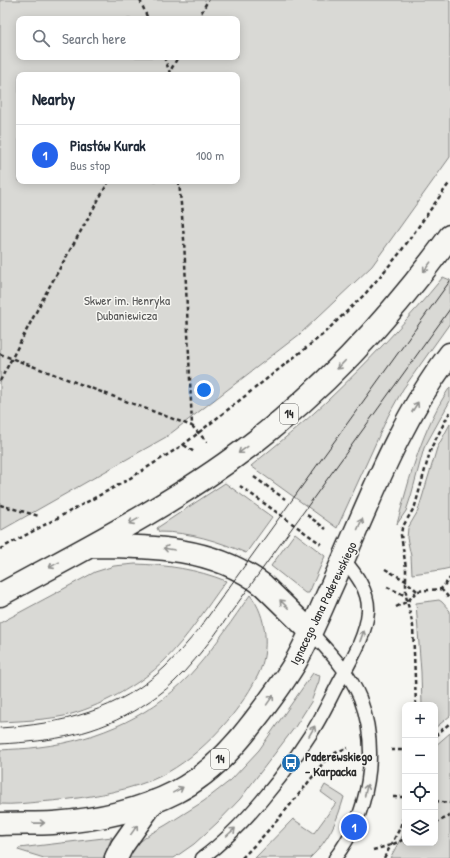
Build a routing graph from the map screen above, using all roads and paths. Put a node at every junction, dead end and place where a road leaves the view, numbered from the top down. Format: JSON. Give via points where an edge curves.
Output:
{"nodes":[{"id":1,"x":140,"y":0,"type":"edge"},
{"id":2,"x":208,"y":0,"type":"edge"},
{"id":3,"x":147,"y":16,"type":"edge"},
{"id":4,"x":200,"y":16,"type":"edge"},
{"id":5,"x":165,"y":60,"type":"edge"},
{"id":6,"x":176,"y":60,"type":"edge"},
{"id":7,"x":168,"y":72,"type":"edge"},
{"id":8,"x":170,"y":72,"type":"edge"},
{"id":9,"x":450,"y":182,"type":"edge"},
{"id":10,"x":107,"y":184,"type":"edge"},
{"id":11,"x":179,"y":184,"type":"edge"},
{"id":12,"x":450,"y":236,"type":"edge"},
{"id":13,"x":0,"y":354,"type":"edge"},
{"id":14,"x":450,"y":354,"type":"edge"},
{"id":15,"x":12,"y":358,"type":"junction"},
{"id":16,"x":0,"y":380,"type":"edge"},
{"id":17,"x":450,"y":412,"type":"edge"},
{"id":18,"x":192,"y":426,"type":"junction"},
{"id":19,"x":199,"y":434,"type":"junction"},
{"id":20,"x":250,"y":474,"type":"dead end"},
{"id":21,"x":238,"y":484,"type":"dead end"},
{"id":22,"x":285,"y":499,"type":"dead end"},
{"id":23,"x":0,"y":505,"type":"edge"},
{"id":24,"x":307,"y":515,"type":"dead end"},
{"id":25,"x":39,"y":516,"type":"dead end"},
{"id":26,"x":329,"y":531,"type":"dead end"},
{"id":27,"x":322,"y":545,"type":"dead end"},
{"id":28,"x":88,"y":546,"type":"junction"},
{"id":29,"x":0,"y":549,"type":"edge"},
{"id":30,"x":344,"y":560,"type":"junction"},
{"id":31,"x":385,"y":569,"type":"dead end"},
{"id":32,"x":450,"y":578,"type":"edge"},
{"id":33,"x":406,"y":581,"type":"junction"},
{"id":34,"x":441,"y":589,"type":"junction"},
{"id":35,"x":417,"y":591,"type":"junction"},
{"id":36,"x":0,"y":595,"type":"edge"},
{"id":37,"x":450,"y":599,"type":"edge"},
{"id":38,"x":408,"y":602,"type":"junction"},
{"id":39,"x":396,"y":607,"type":"dead end"},
{"id":40,"x":311,"y":632,"type":"junction"},
{"id":41,"x":345,"y":672,"type":"junction"},
{"id":42,"x":416,"y":702,"type":"edge"},
{"id":43,"x":450,"y":723,"type":"edge"},
{"id":44,"x":438,"y":733,"type":"edge"},
{"id":45,"x":350,"y":748,"type":"dead end"},
{"id":46,"x":389,"y":749,"type":"dead end"},
{"id":47,"x":402,"y":750,"type":"edge"},
{"id":48,"x":394,"y":797,"type":"dead end"},
{"id":49,"x":402,"y":797,"type":"edge"},
{"id":50,"x":438,"y":801,"type":"edge"},
{"id":51,"x":153,"y":802,"type":"junction"},
{"id":52,"x":450,"y":803,"type":"edge"},
{"id":53,"x":450,"y":816,"type":"edge"},
{"id":54,"x":402,"y":822,"type":"edge"},
{"id":55,"x":438,"y":822,"type":"edge"},
{"id":56,"x":0,"y":824,"type":"edge"},
{"id":57,"x":402,"y":840,"type":"edge"},
{"id":58,"x":391,"y":845,"type":"junction"},
{"id":59,"x":373,"y":850,"type":"dead end"},
{"id":60,"x":116,"y":858,"type":"edge"},
{"id":61,"x":202,"y":858,"type":"edge"},
{"id":62,"x":242,"y":858,"type":"edge"},
{"id":63,"x":335,"y":858,"type":"edge"},
{"id":64,"x":384,"y":858,"type":"edge"}],
"edges":[{"from":1,"to":3,"type":"path"},
{"from":2,"to":4,"type":"path"},
{"from":5,"to":7,"type":"path"},
{"from":6,"to":8,"type":"path"},
{"from":9,"to":19,"type":"path","via":[[399,254],[364,294],[321,336]]},
{"from":10,"to":15,"type":"path"},
{"from":11,"to":18,"type":"path"},
{"from":12,"to":28,"type":"main road","number":"14","one_way":true,"via":[[374,332],[332,375],[277,424],[195,484]]},
{"from":13,"to":15,"type":"path"},
{"from":30,"to":14,"type":"main road","name":"Ignacego Jana Paderewskiego","number":"14","one_way":true,"via":[[411,414]]},
{"from":15,"to":16,"type":"path"},
{"from":15,"to":18,"type":"path"},
{"from":17,"to":33,"type":"path","via":[[430,448],[414,506],[402,528]]},
{"from":18,"to":19,"type":"path"},
{"from":19,"to":29,"type":"path","via":[[124,482]]},
{"from":20,"to":22,"type":"path"},
{"from":21,"to":27,"type":"path"},
{"from":23,"to":25,"type":"path"},
{"from":24,"to":26,"type":"path"},
{"from":28,"to":36,"type":"main road","number":"14","one_way":true},
{"from":40,"to":28,"type":"main road","one_way":true,"via":[[264,585],[229,564],[160,548]]},
{"from":30,"to":40,"type":"main road","name":"Ignacego Jana Paderewskiego","number":"14"},
{"from":41,"to":30,"type":"lane","one_way":true,"via":[[366,626],[368,610],[358,577]]},
{"from":31,"to":33,"type":"path"},
{"from":32,"to":34,"type":"path"},
{"from":33,"to":35,"type":"path"},
{"from":33,"to":38,"type":"path"},
{"from":34,"to":35,"type":"path"},
{"from":34,"to":37,"type":"path"},
{"from":35,"to":38,"type":"path"},
{"from":38,"to":39,"type":"path"},
{"from":38,"to":42,"type":"path","via":[[413,626]]},
{"from":40,"to":41,"type":"lane"},
{"from":51,"to":40,"type":"main road","name":"Ignacego Jana Paderewskiego","number":"14","one_way":true,"via":[[199,778],[243,736],[295,663]]},
{"from":61,"to":41,"type":"lane","one_way":true,"via":[[236,828],[286,769],[311,734]]},
{"from":63,"to":41,"type":"lane","one_way":true,"via":[[354,827],[369,769],[367,724],[360,698]]},
{"from":43,"to":44,"type":"path"},
{"from":45,"to":62,"type":"path","via":[[341,749],[326,759],[284,813]]},
{"from":46,"to":47,"type":"path"},
{"from":48,"to":49,"type":"path"},
{"from":50,"to":52,"type":"path"},
{"from":56,"to":51,"type":"main road","name":"Ignacego Jana Paderewskiego","number":"14","one_way":true,"via":[[54,823],[97,817],[128,811]]},
{"from":60,"to":51,"type":"main road","one_way":true},
{"from":53,"to":55,"type":"path"},
{"from":54,"to":58,"type":"path"},
{"from":57,"to":58,"type":"path"},
{"from":58,"to":59,"type":"path"},
{"from":58,"to":64,"type":"path"}]}
